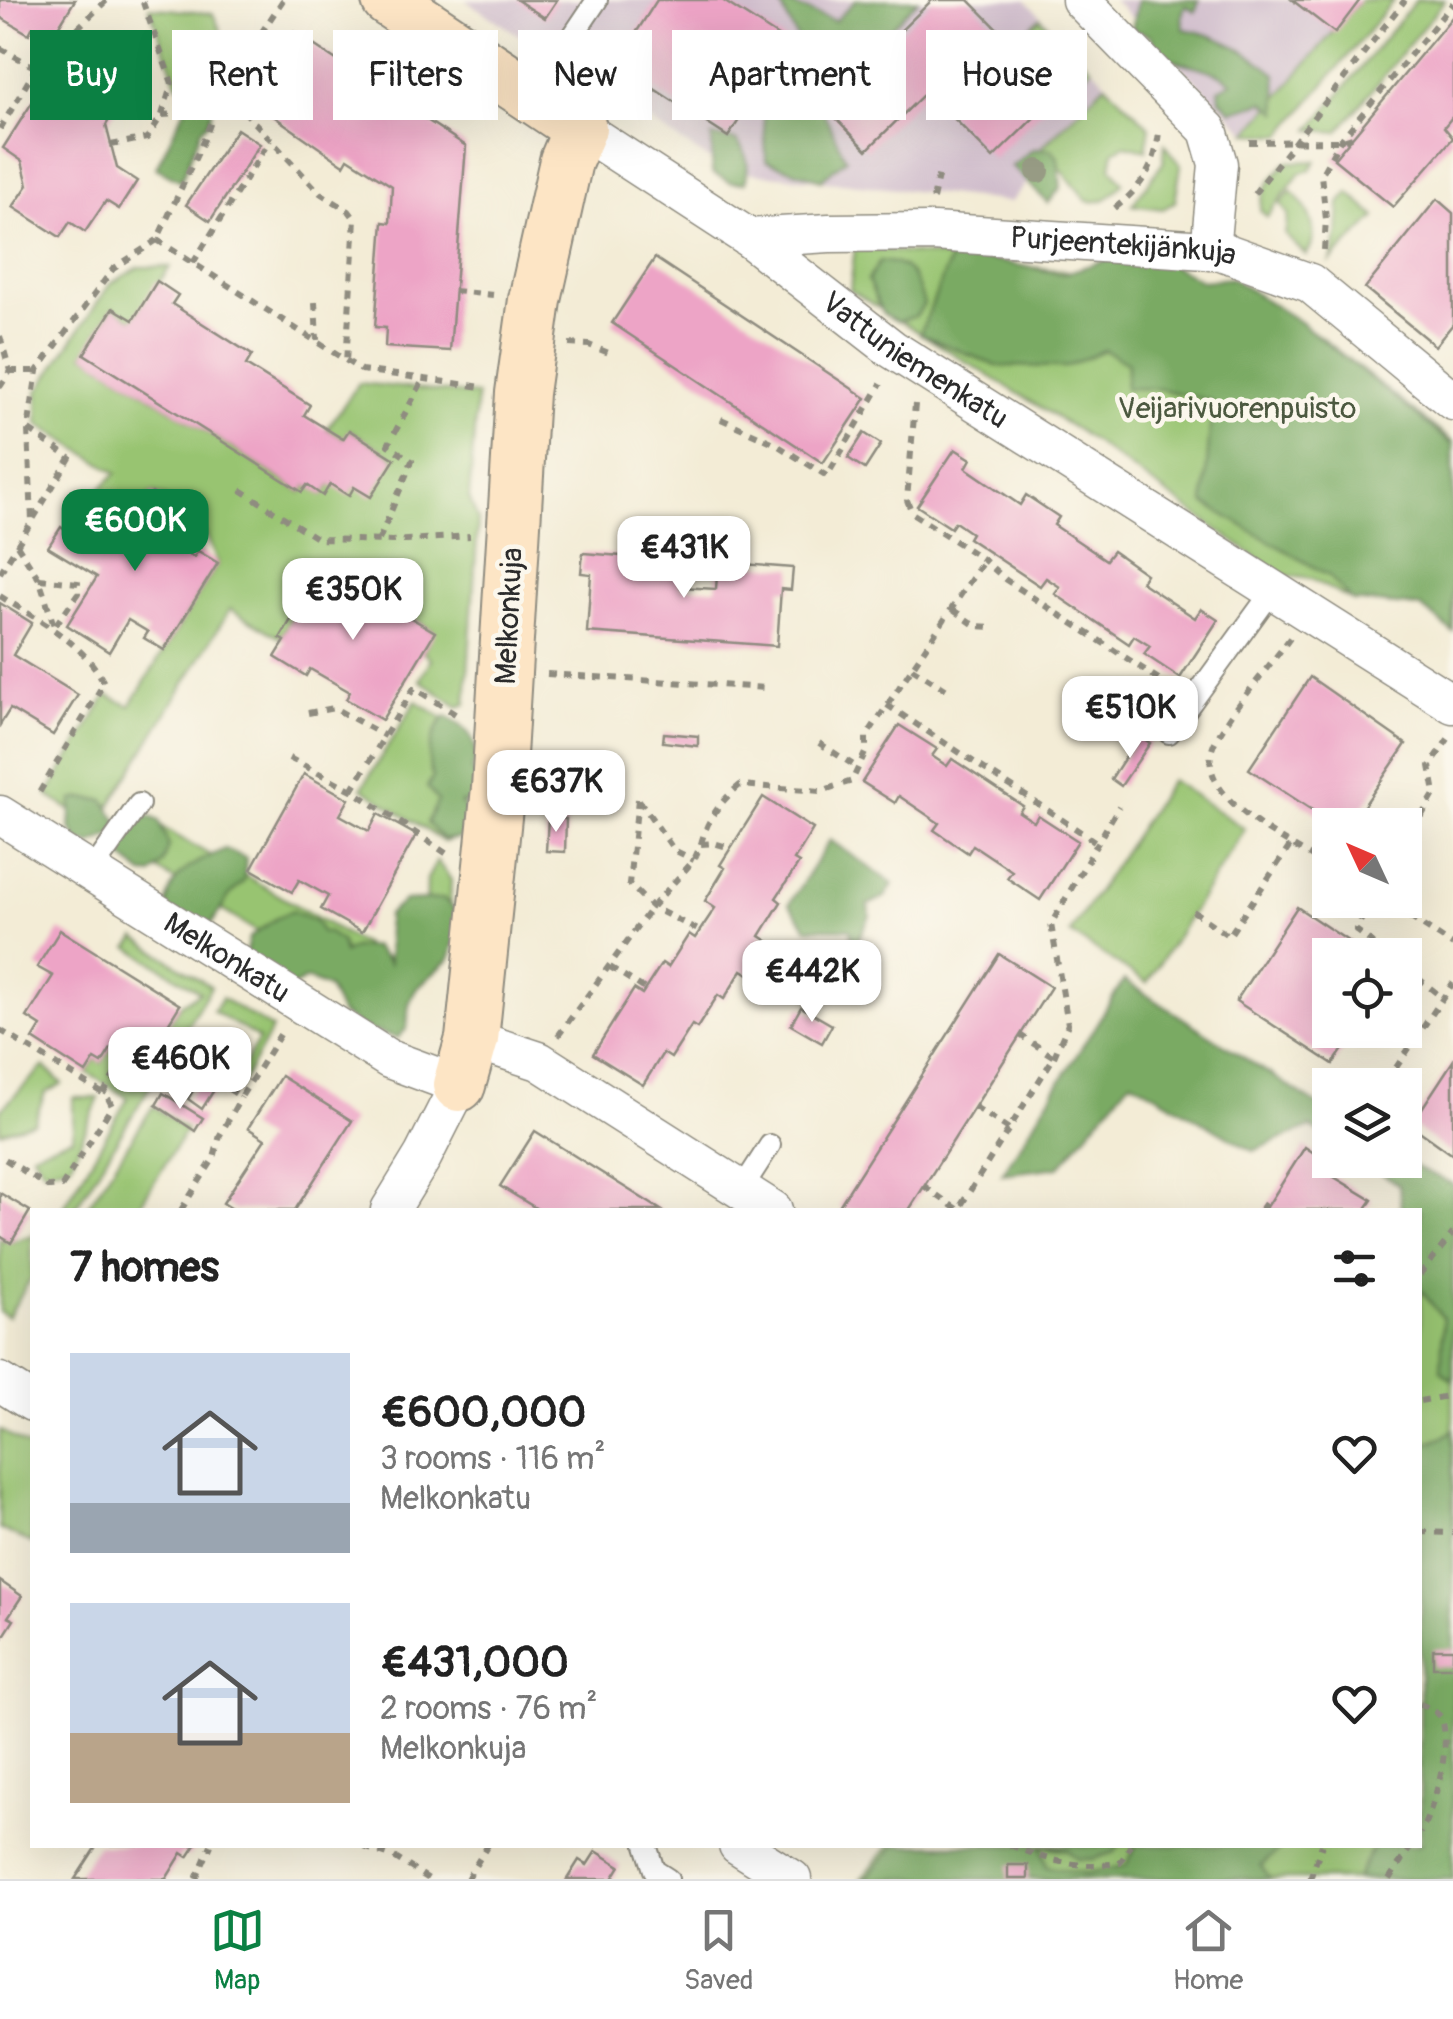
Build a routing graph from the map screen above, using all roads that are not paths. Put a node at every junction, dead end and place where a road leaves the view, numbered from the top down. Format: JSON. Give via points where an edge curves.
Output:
{"nodes":[{"id":1,"x":388,"y":0,"type":"edge"},
{"id":2,"x":597,"y":0,"type":"edge"},
{"id":3,"x":1090,"y":3,"type":"edge"},
{"id":4,"x":575,"y":30,"type":"edge"},
{"id":5,"x":518,"y":87,"type":"edge"},
{"id":6,"x":568,"y":120,"type":"edge"},
{"id":7,"x":580,"y":128,"type":"junction"},
{"id":8,"x":749,"y":238,"type":"junction"},
{"id":9,"x":1216,"y":251,"type":"junction"},
{"id":10,"x":1453,"y":400,"type":"edge"},
{"id":11,"x":1273,"y":590,"type":"junction"},
{"id":12,"x":1453,"y":704,"type":"edge"},
{"id":13,"x":1169,"y":733,"type":"dead end"},
{"id":14,"x":138,"y":804,"type":"dead end"},
{"id":15,"x":0,"y":815,"type":"edge"},
{"id":16,"x":91,"y":872,"type":"junction"},
{"id":17,"x":466,"y":1062,"type":"junction"},
{"id":18,"x":770,"y":1145,"type":"dead end"},
{"id":19,"x":741,"y":1190,"type":"junction"},
{"id":20,"x":391,"y":1208,"type":"edge"},
{"id":21,"x":771,"y":1208,"type":"edge"},
{"id":22,"x":0,"y":1382,"type":"edge"},
{"id":23,"x":30,"y":1401,"type":"edge"},
{"id":24,"x":647,"y":1848,"type":"edge"},
{"id":25,"x":743,"y":1848,"type":"edge"},
{"id":26,"x":668,"y":1879,"type":"edge"},
{"id":27,"x":792,"y":1879,"type":"edge"}],
"edges":[{"from":1,"to":5,"type":"street","name":"Vattuniemenkatu"},
{"from":2,"to":4,"type":"lane"},
{"from":3,"to":9,"type":"street","via":[[1208,130],[1218,164]]},
{"from":6,"to":7,"type":"street","name":"Vattuniemenkatu"},
{"from":7,"to":8,"type":"street","name":"Vattuniemenkatu"},
{"from":7,"to":17,"type":"street","name":"Melkonkuja","via":[[535,300],[522,393],[503,728]]},
{"from":8,"to":9,"type":"street","name":"Purjeentekijänkuja","via":[[933,232]]},
{"from":8,"to":11,"type":"street","name":"Vattuniemenkatu","via":[[892,349]]},
{"from":9,"to":10,"type":"street","name":"Purjeentekijänkuja","via":[[1310,284]]},
{"from":11,"to":12,"type":"street","name":"Vattuniemenkatu"},
{"from":11,"to":13,"type":"lane"},
{"from":14,"to":16,"type":"lane"},
{"from":15,"to":16,"type":"street","name":"Melkonkatu"},
{"from":16,"to":17,"type":"street","name":"Melkonkatu","via":[[388,1059]]},
{"from":17,"to":19,"type":"street","name":"Melkonkatu","via":[[538,1061]]},
{"from":17,"to":20,"type":"street","name":"Melkonkuja","via":[[424,1156]]},
{"from":18,"to":19,"type":"lane"},
{"from":19,"to":21,"type":"street","name":"Melkonkatu"},
{"from":22,"to":23,"type":"street"},
{"from":24,"to":26,"type":"lane","via":[[654,1870]]},
{"from":25,"to":27,"type":"street"}]}
